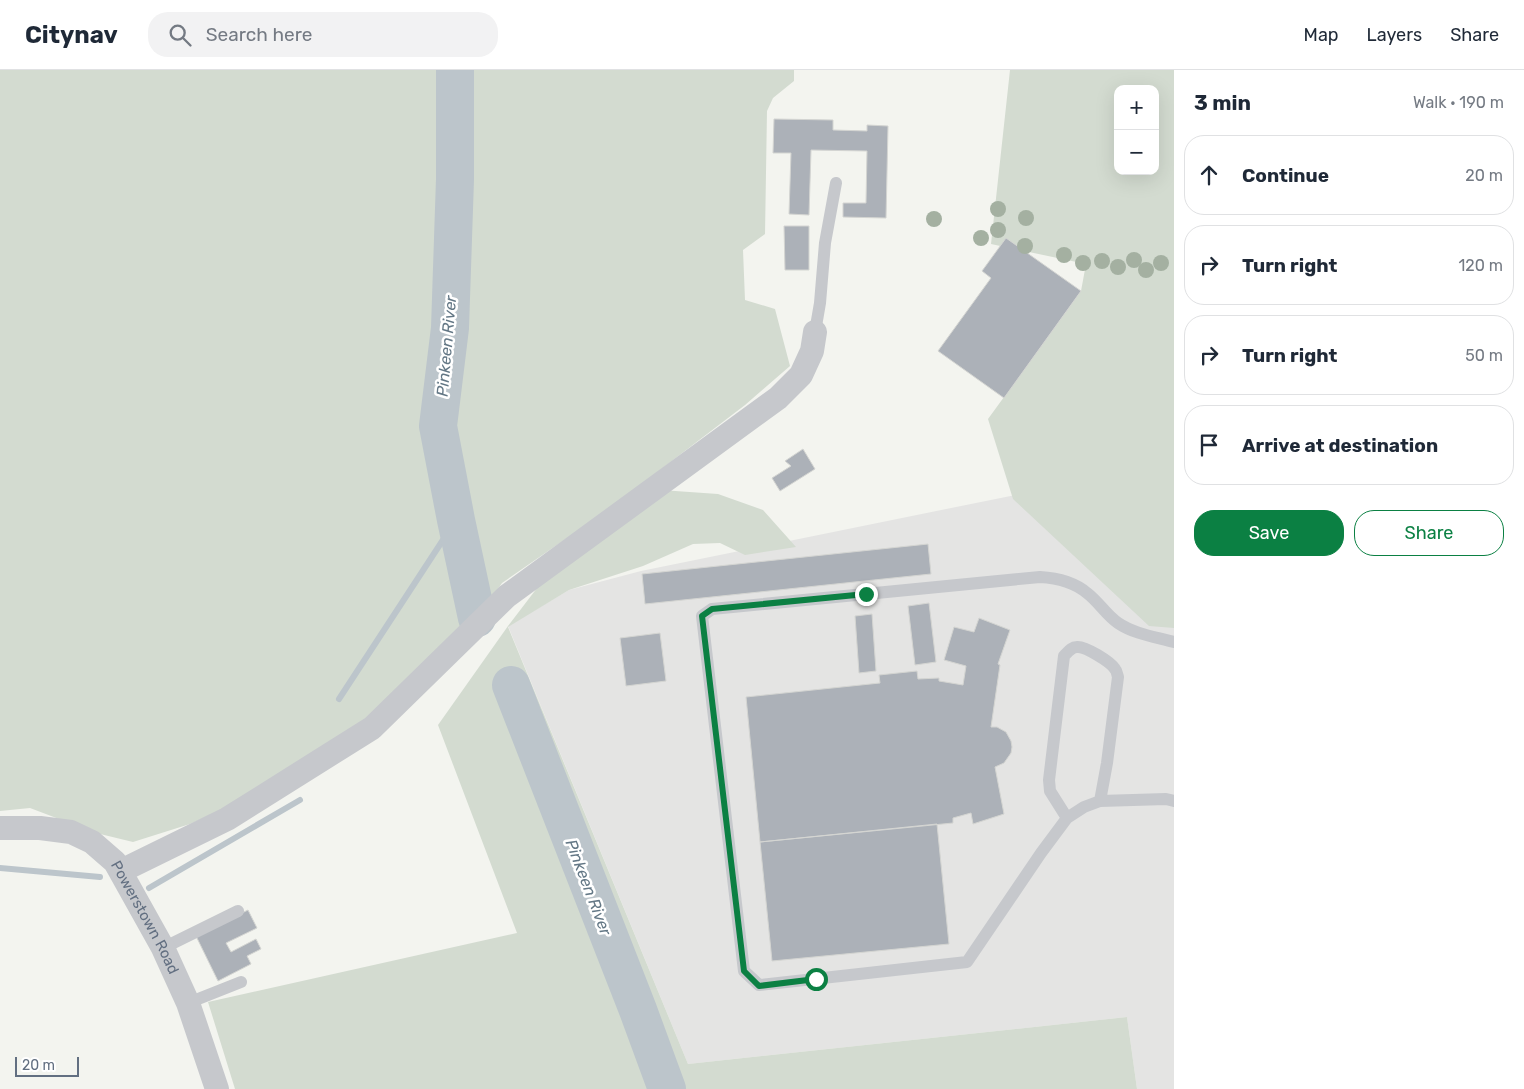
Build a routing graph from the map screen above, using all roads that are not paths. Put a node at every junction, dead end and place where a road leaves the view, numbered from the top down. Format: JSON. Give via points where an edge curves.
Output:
{"nodes":[{"id":1,"x":836,"y":183,"type":"dead end"},
{"id":2,"x":816,"y":332,"type":"joint"},
{"id":3,"x":1174,"y":642,"type":"edge"},
{"id":4,"x":1100,"y":801,"type":"junction"},
{"id":5,"x":1174,"y":801,"type":"edge"},
{"id":6,"x":1067,"y":818,"type":"junction"},
{"id":7,"x":0,"y":828,"type":"edge"},
{"id":8,"x":121,"y":871,"type":"junction"},
{"id":9,"x":238,"y":911,"type":"dead end"},
{"id":10,"x":163,"y":948,"type":"junction"},
{"id":11,"x":241,"y":982,"type":"dead end"},
{"id":12,"x":188,"y":1003,"type":"junction"},
{"id":13,"x":217,"y":1089,"type":"edge"}],
"edges":[{"from":1,"to":2,"type":"lane","via":[[825,243]]},
{"from":2,"to":8,"type":"street","via":[[801,375],[778,398],[507,596],[372,728],[227,819]]},
{"from":3,"to":6,"type":"lane","via":[[1130,630],[1118,623],[1087,593],[1067,582],[1040,577],[712,609],[702,616],[744,971],[759,986],[967,962]]},
{"from":4,"to":5,"type":"lane"},
{"from":4,"to":6,"type":"lane"},
{"from":4,"to":6,"type":"lane","via":[[1118,677],[1110,663],[1082,647],[1075,647],[1064,656],[1049,780],[1050,791]]},
{"from":7,"to":8,"type":"street","name":"Powerstown Road","via":[[71,832],[92,842]]},
{"from":8,"to":10,"type":"street","name":"Powerstown Road"},
{"from":9,"to":10,"type":"lane"},
{"from":10,"to":12,"type":"street","name":"Powerstown Road"},
{"from":11,"to":12,"type":"lane"},
{"from":12,"to":13,"type":"street","name":"Powerstown Road"}]}
